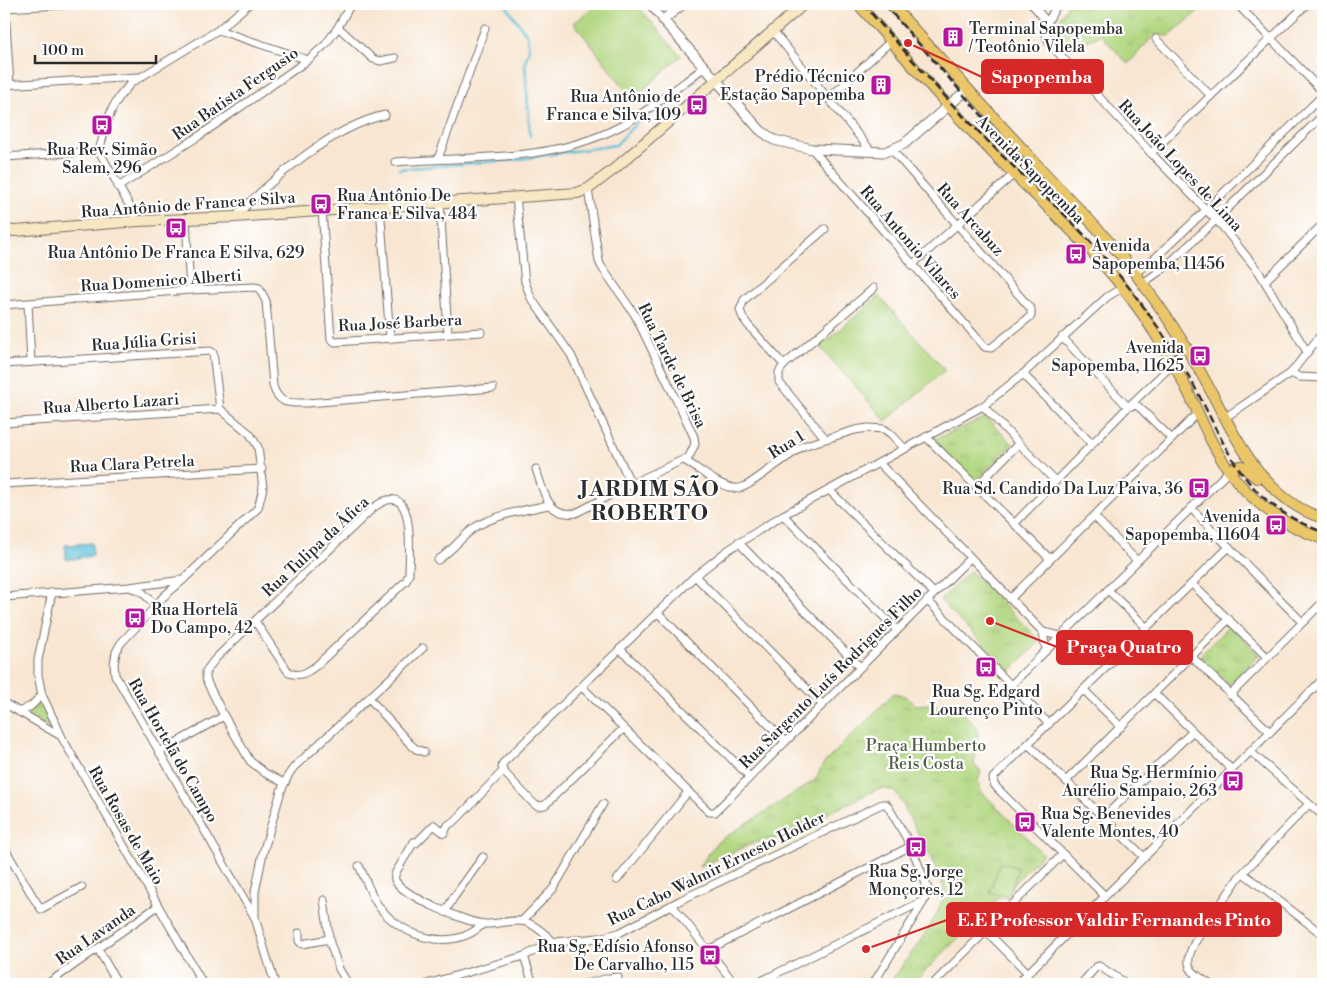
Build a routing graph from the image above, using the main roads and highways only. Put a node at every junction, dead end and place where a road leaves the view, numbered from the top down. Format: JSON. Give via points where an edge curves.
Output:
{"nodes":[{"id":1,"x":804,"y":4,"type":"edge"},
{"id":2,"x":858,"y":4,"type":"edge"},
{"id":3,"x":890,"y":4,"type":"edge"},
{"id":4,"x":6,"y":233,"type":"edge"},
{"id":5,"x":1135,"y":273,"type":"junction"},
{"id":6,"x":1143,"y":283,"type":"junction"},
{"id":7,"x":1123,"y":287,"type":"junction"},
{"id":8,"x":1229,"y":471,"type":"junction"},
{"id":9,"x":1267,"y":482,"type":"junction"},
{"id":10,"x":1323,"y":518,"type":"edge"},
{"id":11,"x":1323,"y":539,"type":"edge"}],
"edges":[{"from":1,"to":4,"type":"main road","name":"Rua Antônio de Franca e Silva","via":[[613,170],[588,190],[578,193],[138,221]]},
{"from":2,"to":7,"type":"main road","name":"Avenida Sapopemba","via":[[949,106],[1086,244]]},
{"from":3,"to":5,"type":"main road","name":"Avenida Sapopemba"},
{"from":5,"to":6,"type":"main road","name":"Avenida Sapopemba"},
{"from":5,"to":7,"type":"main road"},
{"from":6,"to":7,"type":"main road"},
{"from":6,"to":9,"type":"main road","name":"Avenida Sapopemba","via":[[1174,327],[1250,460]]},
{"from":7,"to":8,"type":"main road","name":"Avenida Sapopemba","via":[[1173,364]]},
{"from":8,"to":9,"type":"main road","via":[[1242,466],[1262,482]]},
{"from":8,"to":11,"type":"main road","name":"Avenida Sapopemba","via":[[1266,508],[1306,534]]},
{"from":9,"to":10,"type":"main road","name":"Avenida Sapopemba","via":[[1285,498]]}]}
